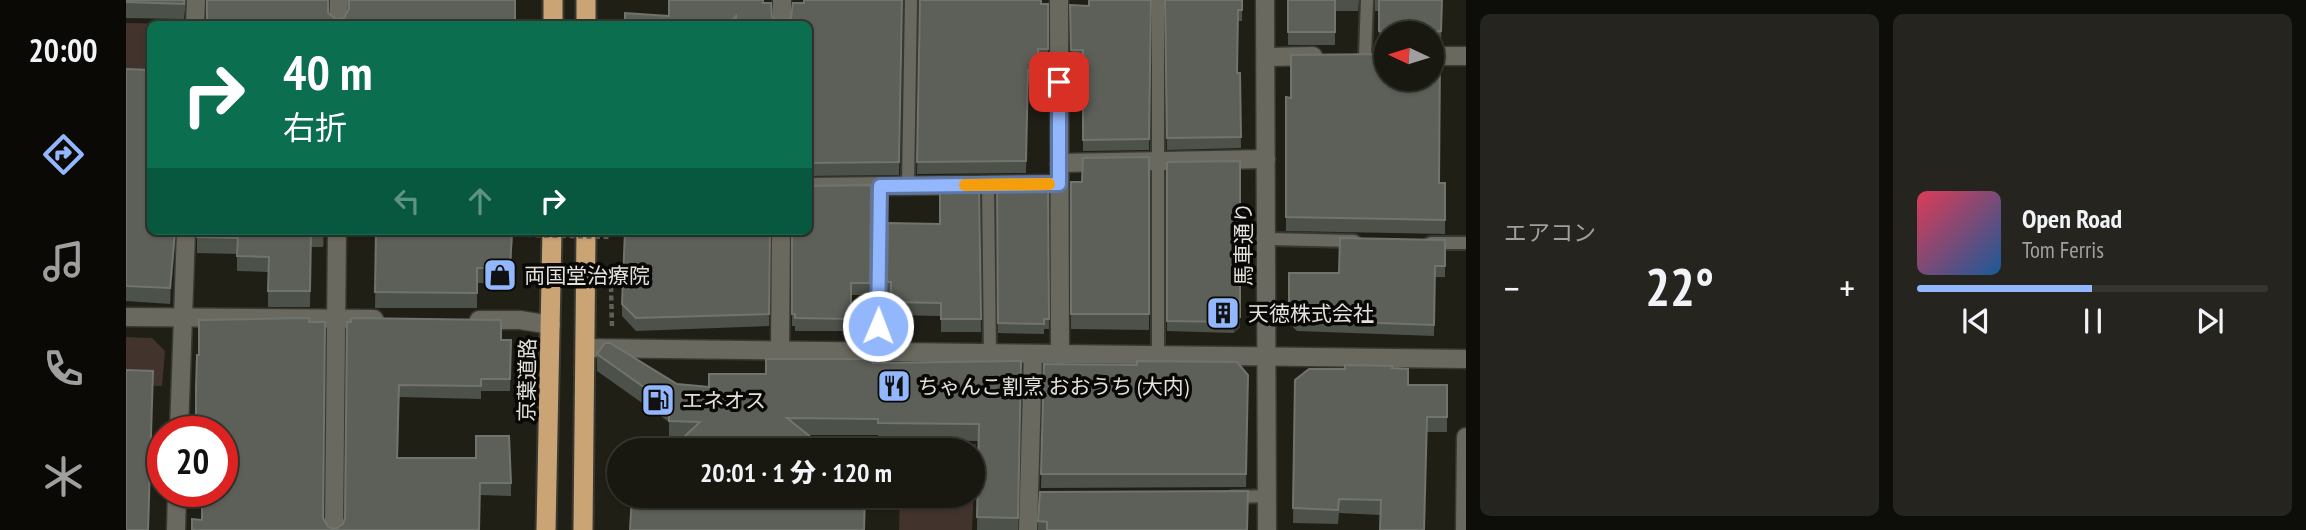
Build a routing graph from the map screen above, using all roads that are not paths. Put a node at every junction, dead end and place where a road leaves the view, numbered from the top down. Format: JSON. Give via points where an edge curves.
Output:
{"nodes":[{"id":1,"x":196,"y":0,"type":"edge"},
{"id":2,"x":339,"y":0,"type":"edge"},
{"id":3,"x":553,"y":0,"type":"edge"},
{"id":4,"x":586,"y":0,"type":"edge"},
{"id":5,"x":782,"y":0,"type":"edge"},
{"id":6,"x":911,"y":0,"type":"edge"},
{"id":7,"x":1059,"y":0,"type":"edge"},
{"id":8,"x":1158,"y":0,"type":"edge"},
{"id":9,"x":1265,"y":0,"type":"edge"},
{"id":10,"x":1367,"y":0,"type":"edge"},
{"id":11,"x":195,"y":21,"type":"edge"},
{"id":12,"x":338,"y":21,"type":"edge"},
{"id":13,"x":553,"y":21,"type":"edge"},
{"id":14,"x":586,"y":21,"type":"edge"},
{"id":15,"x":782,"y":21,"type":"edge"},
{"id":16,"x":1328,"y":56,"type":"edge"},
{"id":17,"x":1359,"y":56,"type":"joint"},
{"id":18,"x":1374,"y":56,"type":"edge"},
{"id":19,"x":1444,"y":56,"type":"edge"},
{"id":20,"x":1466,"y":56,"type":"edge"},
{"id":21,"x":1266,"y":57,"type":"junction"},
{"id":22,"x":1266,"y":159,"type":"junction"},
{"id":23,"x":1157,"y":162,"type":"junction"},
{"id":24,"x":1059,"y":163,"type":"junction"},
{"id":25,"x":1059,"y":184,"type":"junction"},
{"id":26,"x":988,"y":185,"type":"junction"},
{"id":27,"x":880,"y":186,"type":"junction"},
{"id":28,"x":908,"y":186,"type":"junction"},
{"id":29,"x":812,"y":187,"type":"edge"},
{"id":30,"x":186,"y":235,"type":"edge"},
{"id":31,"x":337,"y":235,"type":"edge"},
{"id":32,"x":552,"y":235,"type":"edge"},
{"id":33,"x":586,"y":235,"type":"edge"},
{"id":34,"x":781,"y":235,"type":"edge"},
{"id":35,"x":1266,"y":239,"type":"junction"},
{"id":36,"x":1373,"y":241,"type":"edge"},
{"id":37,"x":1413,"y":242,"type":"edge"},
{"id":38,"x":1466,"y":243,"type":"edge"},
{"id":39,"x":126,"y":317,"type":"edge"},
{"id":40,"x":183,"y":317,"type":"junction"},
{"id":41,"x":336,"y":318,"type":"junction"},
{"id":42,"x":389,"y":319,"type":"edge"},
{"id":43,"x":468,"y":320,"type":"edge"},
{"id":44,"x":551,"y":325,"type":"junction"},
{"id":45,"x":585,"y":348,"type":"junction"},
{"id":46,"x":780,"y":351,"type":"junction"},
{"id":47,"x":878,"y":353,"type":"junction"},
{"id":48,"x":1033,"y":354,"type":"junction"},
{"id":49,"x":990,"y":355,"type":"junction"},
{"id":50,"x":1060,"y":355,"type":"junction"},
{"id":51,"x":1158,"y":356,"type":"junction"},
{"id":52,"x":1266,"y":356,"type":"junction"},
{"id":53,"x":1466,"y":359,"type":"edge"},
{"id":54,"x":180,"y":416,"type":"edge"},
{"id":55,"x":1466,"y":437,"type":"edge"},
{"id":56,"x":1267,"y":496,"type":"junction"},
{"id":57,"x":1214,"y":497,"type":"edge"},
{"id":58,"x":177,"y":507,"type":"edge"},
{"id":59,"x":176,"y":530,"type":"edge"},
{"id":60,"x":334,"y":530,"type":"edge"},
{"id":61,"x":546,"y":530,"type":"edge"},
{"id":62,"x":583,"y":530,"type":"edge"},
{"id":63,"x":1028,"y":530,"type":"edge"},
{"id":64,"x":1267,"y":530,"type":"edge"},
{"id":65,"x":1465,"y":530,"type":"edge"}],
"edges":[{"from":1,"to":11,"type":"street"},
{"from":2,"to":12,"type":"street"},
{"from":3,"to":13,"type":"highway"},
{"from":4,"to":14,"type":"highway"},
{"from":5,"to":15,"type":"street"},
{"from":6,"to":28,"type":"lane"},
{"from":7,"to":24,"type":"street"},
{"from":8,"to":23,"type":"lane"},
{"from":9,"to":21,"type":"street","name":"馬車通り"},
{"from":10,"to":17,"type":"lane"},
{"from":16,"to":21,"type":"street"},
{"from":17,"to":18,"type":"street"},
{"from":19,"to":20,"type":"street"},
{"from":21,"to":22,"type":"street","name":"馬車通り"},
{"from":22,"to":23,"type":"street"},
{"from":22,"to":35,"type":"street","name":"馬車通り"},
{"from":23,"to":24,"type":"street"},
{"from":23,"to":51,"type":"lane"},
{"from":24,"to":25,"type":"street"},
{"from":25,"to":26,"type":"street"},
{"from":25,"to":50,"type":"street"},
{"from":26,"to":28,"type":"street"},
{"from":26,"to":49,"type":"lane"},
{"from":27,"to":28,"type":"street"},
{"from":27,"to":29,"type":"street"},
{"from":27,"to":47,"type":"lane"},
{"from":30,"to":40,"type":"street"},
{"from":31,"to":41,"type":"street"},
{"from":32,"to":44,"type":"highway","name":"京葉道路"},
{"from":33,"to":45,"type":"highway"},
{"from":34,"to":46,"type":"street"},
{"from":35,"to":36,"type":"lane"},
{"from":35,"to":52,"type":"street","name":"馬車通り"},
{"from":37,"to":38,"type":"lane"},
{"from":39,"to":40,"type":"street"},
{"from":40,"to":41,"type":"street"},
{"from":40,"to":54,"type":"street"},
{"from":41,"to":42,"type":"street"},
{"from":41,"to":60,"type":"street"},
{"from":43,"to":44,"type":"street"},
{"from":44,"to":61,"type":"highway","name":"京葉道路"},
{"from":45,"to":46,"type":"street"},
{"from":45,"to":62,"type":"highway"},
{"from":46,"to":47,"type":"street"},
{"from":47,"to":49,"type":"street"},
{"from":48,"to":49,"type":"street"},
{"from":48,"to":50,"type":"street"},
{"from":48,"to":63,"type":"street","via":[[1035,497]]},
{"from":50,"to":51,"type":"street"},
{"from":51,"to":52,"type":"street"},
{"from":52,"to":53,"type":"street"},
{"from":52,"to":56,"type":"street","name":"馬車通り"},
{"from":55,"to":65,"type":"street"},
{"from":56,"to":57,"type":"lane"},
{"from":56,"to":64,"type":"street","name":"馬車通り"},
{"from":58,"to":59,"type":"street"}]}
